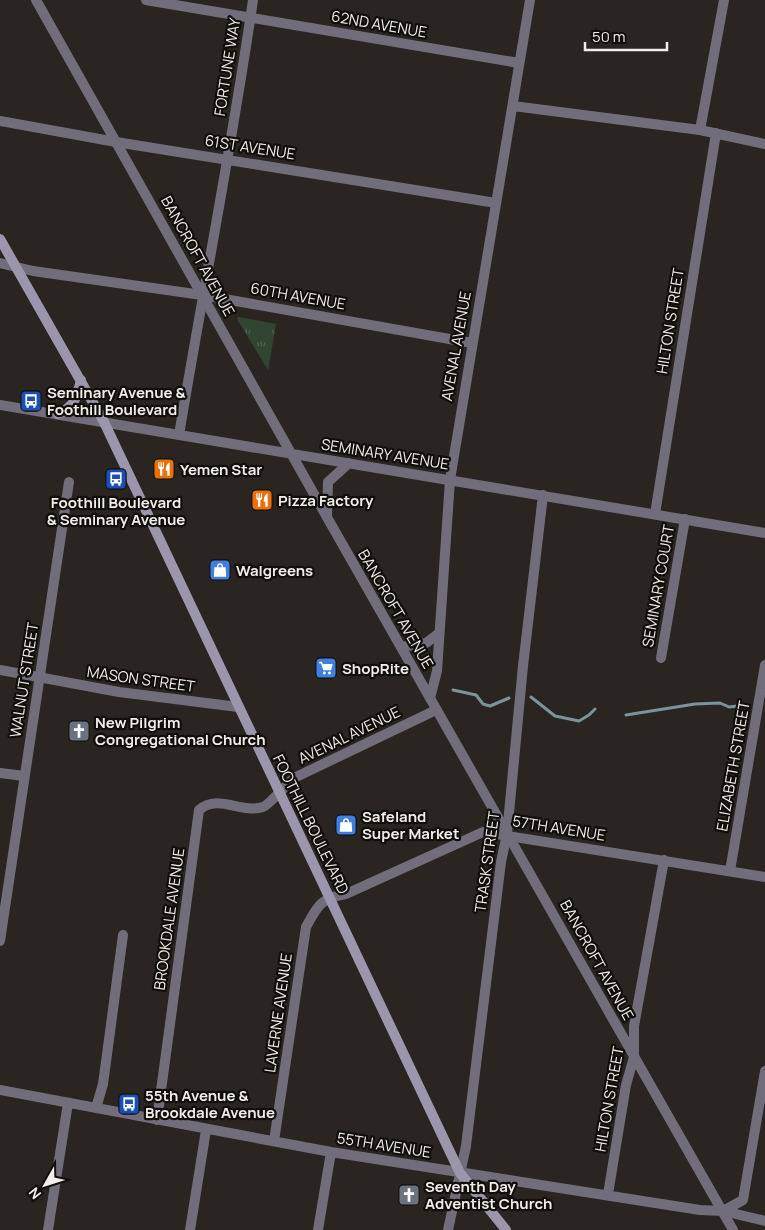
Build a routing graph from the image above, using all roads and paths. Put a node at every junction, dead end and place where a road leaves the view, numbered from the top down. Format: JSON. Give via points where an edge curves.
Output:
{"nodes":[{"id":1,"x":36,"y":0,"type":"edge"},
{"id":2,"x":146,"y":0,"type":"edge"},
{"id":3,"x":253,"y":0,"type":"edge"},
{"id":4,"x":530,"y":0,"type":"edge"},
{"id":5,"x":724,"y":0,"type":"edge"},
{"id":6,"x":250,"y":16,"type":"junction"},
{"id":7,"x":519,"y":63,"type":"junction"},
{"id":8,"x":513,"y":106,"type":"junction"},
{"id":9,"x":0,"y":121,"type":"edge"},
{"id":10,"x":700,"y":130,"type":"junction"},
{"id":11,"x":716,"y":133,"type":"junction"},
{"id":12,"x":116,"y":142,"type":"junction"},
{"id":13,"x":765,"y":144,"type":"edge"},
{"id":14,"x":228,"y":158,"type":"junction"},
{"id":15,"x":496,"y":202,"type":"junction"},
{"id":16,"x":0,"y":239,"type":"edge"},
{"id":17,"x":0,"y":263,"type":"edge"},
{"id":18,"x":16,"y":268,"type":"junction"},
{"id":19,"x":202,"y":295,"type":"junction"},
{"id":20,"x":472,"y":343,"type":"junction"},
{"id":21,"x":81,"y":380,"type":"junction"},
{"id":22,"x":0,"y":405,"type":"edge"},
{"id":23,"x":58,"y":414,"type":"junction"},
{"id":24,"x":104,"y":422,"type":"junction"},
{"id":25,"x":179,"y":435,"type":"junction"},
{"id":26,"x":292,"y":453,"type":"junction"},
{"id":27,"x":349,"y":463,"type":"junction"},
{"id":28,"x":450,"y":480,"type":"junction"},
{"id":29,"x":68,"y":482,"type":"dead end"},
{"id":30,"x":543,"y":495,"type":"junction"},
{"id":31,"x":655,"y":514,"type":"junction"},
{"id":32,"x":328,"y":519,"type":"junction"},
{"id":33,"x":685,"y":519,"type":"junction"},
{"id":34,"x":765,"y":533,"type":"edge"},
{"id":35,"x":438,"y":634,"type":"junction"},
{"id":36,"x":401,"y":647,"type":"junction"},
{"id":37,"x":661,"y":658,"type":"dead end"},
{"id":38,"x":765,"y":666,"type":"edge"},
{"id":39,"x":0,"y":670,"type":"edge"},
{"id":40,"x":40,"y":678,"type":"junction"},
{"id":41,"x":430,"y":698,"type":"junction"},
{"id":42,"x":238,"y":707,"type":"junction"},
{"id":43,"x":436,"y":710,"type":"junction"},
{"id":44,"x":0,"y":773,"type":"edge"},
{"id":45,"x":24,"y":776,"type":"junction"},
{"id":46,"x":278,"y":792,"type":"junction"},
{"id":47,"x":507,"y":834,"type":"junction"},
{"id":48,"x":664,"y":860,"type":"junction"},
{"id":49,"x":730,"y":871,"type":"junction"},
{"id":50,"x":5,"y":874,"type":"edge"},
{"id":51,"x":765,"y":878,"type":"edge"},
{"id":52,"x":329,"y":897,"type":"junction"},
{"id":53,"x":123,"y":935,"type":"dead end"},
{"id":54,"x":0,"y":941,"type":"edge"},
{"id":55,"x":634,"y":1057,"type":"junction"},
{"id":56,"x":765,"y":1072,"type":"edge"},
{"id":57,"x":0,"y":1090,"type":"edge"},
{"id":58,"x":68,"y":1103,"type":"junction"},
{"id":59,"x":96,"y":1108,"type":"junction"},
{"id":60,"x":156,"y":1120,"type":"junction"},
{"id":61,"x":206,"y":1130,"type":"junction"},
{"id":62,"x":274,"y":1141,"type":"junction"},
{"id":63,"x":331,"y":1152,"type":"junction"},
{"id":64,"x":460,"y":1173,"type":"junction"},
{"id":65,"x":608,"y":1194,"type":"junction"},
{"id":66,"x":723,"y":1211,"type":"junction"},
{"id":67,"x":765,"y":1221,"type":"edge"},
{"id":68,"x":48,"y":1230,"type":"edge"},
{"id":69,"x":190,"y":1230,"type":"edge"},
{"id":70,"x":318,"y":1230,"type":"edge"},
{"id":71,"x":448,"y":1230,"type":"edge"},
{"id":72,"x":506,"y":1230,"type":"edge"},
{"id":73,"x":733,"y":1230,"type":"edge"}],
"edges":[{"from":1,"to":12,"type":"street","name":"BANCROFT AVENUE"},
{"from":2,"to":6,"type":"street","name":"62ND AVENUE"},
{"from":3,"to":6,"type":"street","name":"FORTUNE WAY"},
{"from":4,"to":7,"type":"street","name":"AVENAL AVENUE"},
{"from":5,"to":10,"type":"street"},
{"from":6,"to":7,"type":"street","name":"62ND AVENUE"},
{"from":6,"to":14,"type":"street","name":"FORTUNE WAY"},
{"from":7,"to":8,"type":"street","name":"AVENAL AVENUE"},
{"from":8,"to":10,"type":"street"},
{"from":8,"to":15,"type":"street","name":"AVENAL AVENUE"},
{"from":9,"to":12,"type":"street","name":"61ST AVENUE"},
{"from":10,"to":11,"type":"street"},
{"from":11,"to":13,"type":"street"},
{"from":11,"to":31,"type":"street","name":"HILTON STREET"},
{"from":12,"to":14,"type":"street","name":"61ST AVENUE"},
{"from":12,"to":19,"type":"street","name":"BANCROFT AVENUE"},
{"from":14,"to":15,"type":"street","name":"61ST AVENUE"},
{"from":14,"to":19,"type":"street","name":"FORTUNE WAY"},
{"from":15,"to":20,"type":"street","name":"AVENAL AVENUE"},
{"from":16,"to":18,"type":"main road","name":"FOOTHILL BOULEVARD"},
{"from":17,"to":18,"type":"street","name":"60TH AVENUE"},
{"from":18,"to":19,"type":"street","name":"60TH AVENUE"},
{"from":18,"to":21,"type":"main road","name":"FOOTHILL BOULEVARD"},
{"from":19,"to":20,"type":"street","name":"60TH AVENUE"},
{"from":19,"to":25,"type":"street","name":"FORTUNE WAY"},
{"from":19,"to":26,"type":"street","name":"BANCROFT AVENUE"},
{"from":20,"to":28,"type":"street","name":"AVENAL AVENUE"},
{"from":21,"to":23,"type":"main road","via":[[73,404]]},
{"from":21,"to":24,"type":"main road","name":"FOOTHILL BOULEVARD"},
{"from":22,"to":23,"type":"street","name":"SEMINARY AVENUE"},
{"from":23,"to":24,"type":"street","name":"SEMINARY AVENUE"},
{"from":24,"to":25,"type":"street","name":"SEMINARY AVENUE"},
{"from":24,"to":42,"type":"main road","name":"FOOTHILL BOULEVARD"},
{"from":25,"to":26,"type":"street","name":"SEMINARY AVENUE"},
{"from":26,"to":27,"type":"street","name":"SEMINARY AVENUE"},
{"from":26,"to":32,"type":"street","name":"BANCROFT AVENUE"},
{"from":27,"to":28,"type":"street","name":"SEMINARY AVENUE"},
{"from":27,"to":32,"type":"street","via":[[328,482]]},
{"from":28,"to":30,"type":"street","name":"SEMINARY AVENUE"},
{"from":28,"to":35,"type":"street","name":"AVENAL AVENUE"},
{"from":29,"to":40,"type":"street","name":"WALNUT STREET"},
{"from":30,"to":31,"type":"street","name":"SEMINARY AVENUE"},
{"from":30,"to":47,"type":"street","name":"TRASK STREET"},
{"from":31,"to":33,"type":"street","name":"SEMINARY AVENUE"},
{"from":32,"to":36,"type":"street","name":"BANCROFT AVENUE"},
{"from":33,"to":34,"type":"street","name":"SEMINARY AVENUE"},
{"from":33,"to":37,"type":"street","name":"SEMINARY COURT"},
{"from":35,"to":36,"type":"street","via":[[426,643]]},
{"from":35,"to":41,"type":"street","name":"AVENAL AVENUE","via":[[436,671]]},
{"from":36,"to":41,"type":"street","name":"BANCROFT AVENUE"},
{"from":38,"to":49,"type":"street","name":"ELIZABETH STREET"},
{"from":39,"to":40,"type":"street","name":"MASON STREET"},
{"from":40,"to":42,"type":"street","name":"MASON STREET"},
{"from":40,"to":45,"type":"street","name":"WALNUT STREET"},
{"from":41,"to":43,"type":"street","name":"BANCROFT AVENUE"},
{"from":42,"to":46,"type":"main road","name":"FOOTHILL BOULEVARD"},
{"from":43,"to":46,"type":"street","name":"AVENAL AVENUE","via":[[294,778]]},
{"from":43,"to":47,"type":"street","name":"BANCROFT AVENUE"},
{"from":44,"to":45,"type":"street"},
{"from":45,"to":50,"type":"street","name":"WALNUT STREET"},
{"from":46,"to":52,"type":"main road","name":"FOOTHILL BOULEVARD"},
{"from":46,"to":60,"type":"street","name":"BROOKDALE AVENUE","via":[[263,807],[254,809],[215,802],[199,810]]},
{"from":47,"to":48,"type":"street","name":"57TH AVENUE"},
{"from":47,"to":52,"type":"street","name":"57TH AVENUE","via":[[483,832],[346,894]]},
{"from":47,"to":55,"type":"street","name":"BANCROFT AVENUE"},
{"from":47,"to":64,"type":"street","name":"TRASK STREET"},
{"from":48,"to":49,"type":"street","name":"57TH AVENUE"},
{"from":48,"to":55,"type":"street","name":"HILTON STREET","via":[[634,1026]]},
{"from":49,"to":51,"type":"street","name":"57TH AVENUE"},
{"from":50,"to":54,"type":"street","name":"WALNUT STREET"},
{"from":52,"to":62,"type":"street","name":"LAVERNE AVENUE","via":[[315,911],[306,927]]},
{"from":52,"to":64,"type":"main road","name":"FOOTHILL BOULEVARD"},
{"from":53,"to":59,"type":"street","via":[[103,1084]]},
{"from":55,"to":65,"type":"street","name":"HILTON STREET","via":[[626,1085]]},
{"from":55,"to":66,"type":"street","name":"BANCROFT AVENUE"},
{"from":56,"to":66,"type":"street","via":[[743,1200]]},
{"from":57,"to":58,"type":"street","name":"55TH AVENUE"},
{"from":58,"to":59,"type":"street","name":"55TH AVENUE"},
{"from":58,"to":68,"type":"street"},
{"from":59,"to":60,"type":"street","name":"55TH AVENUE"},
{"from":60,"to":61,"type":"street","name":"55TH AVENUE"},
{"from":61,"to":62,"type":"street","name":"55TH AVENUE"},
{"from":61,"to":69,"type":"street"},
{"from":62,"to":63,"type":"street","name":"55TH AVENUE"},
{"from":63,"to":64,"type":"street","name":"55TH AVENUE"},
{"from":63,"to":70,"type":"street"},
{"from":64,"to":65,"type":"street","name":"55TH AVENUE"},
{"from":64,"to":71,"type":"street","name":"TRASK STREET"},
{"from":64,"to":72,"type":"main road","name":"FOOTHILL BOULEVARD"},
{"from":65,"to":66,"type":"street","name":"55TH AVENUE"},
{"from":66,"to":67,"type":"street","name":"55TH AVENUE"},
{"from":66,"to":73,"type":"street","name":"BANCROFT AVENUE"}]}
